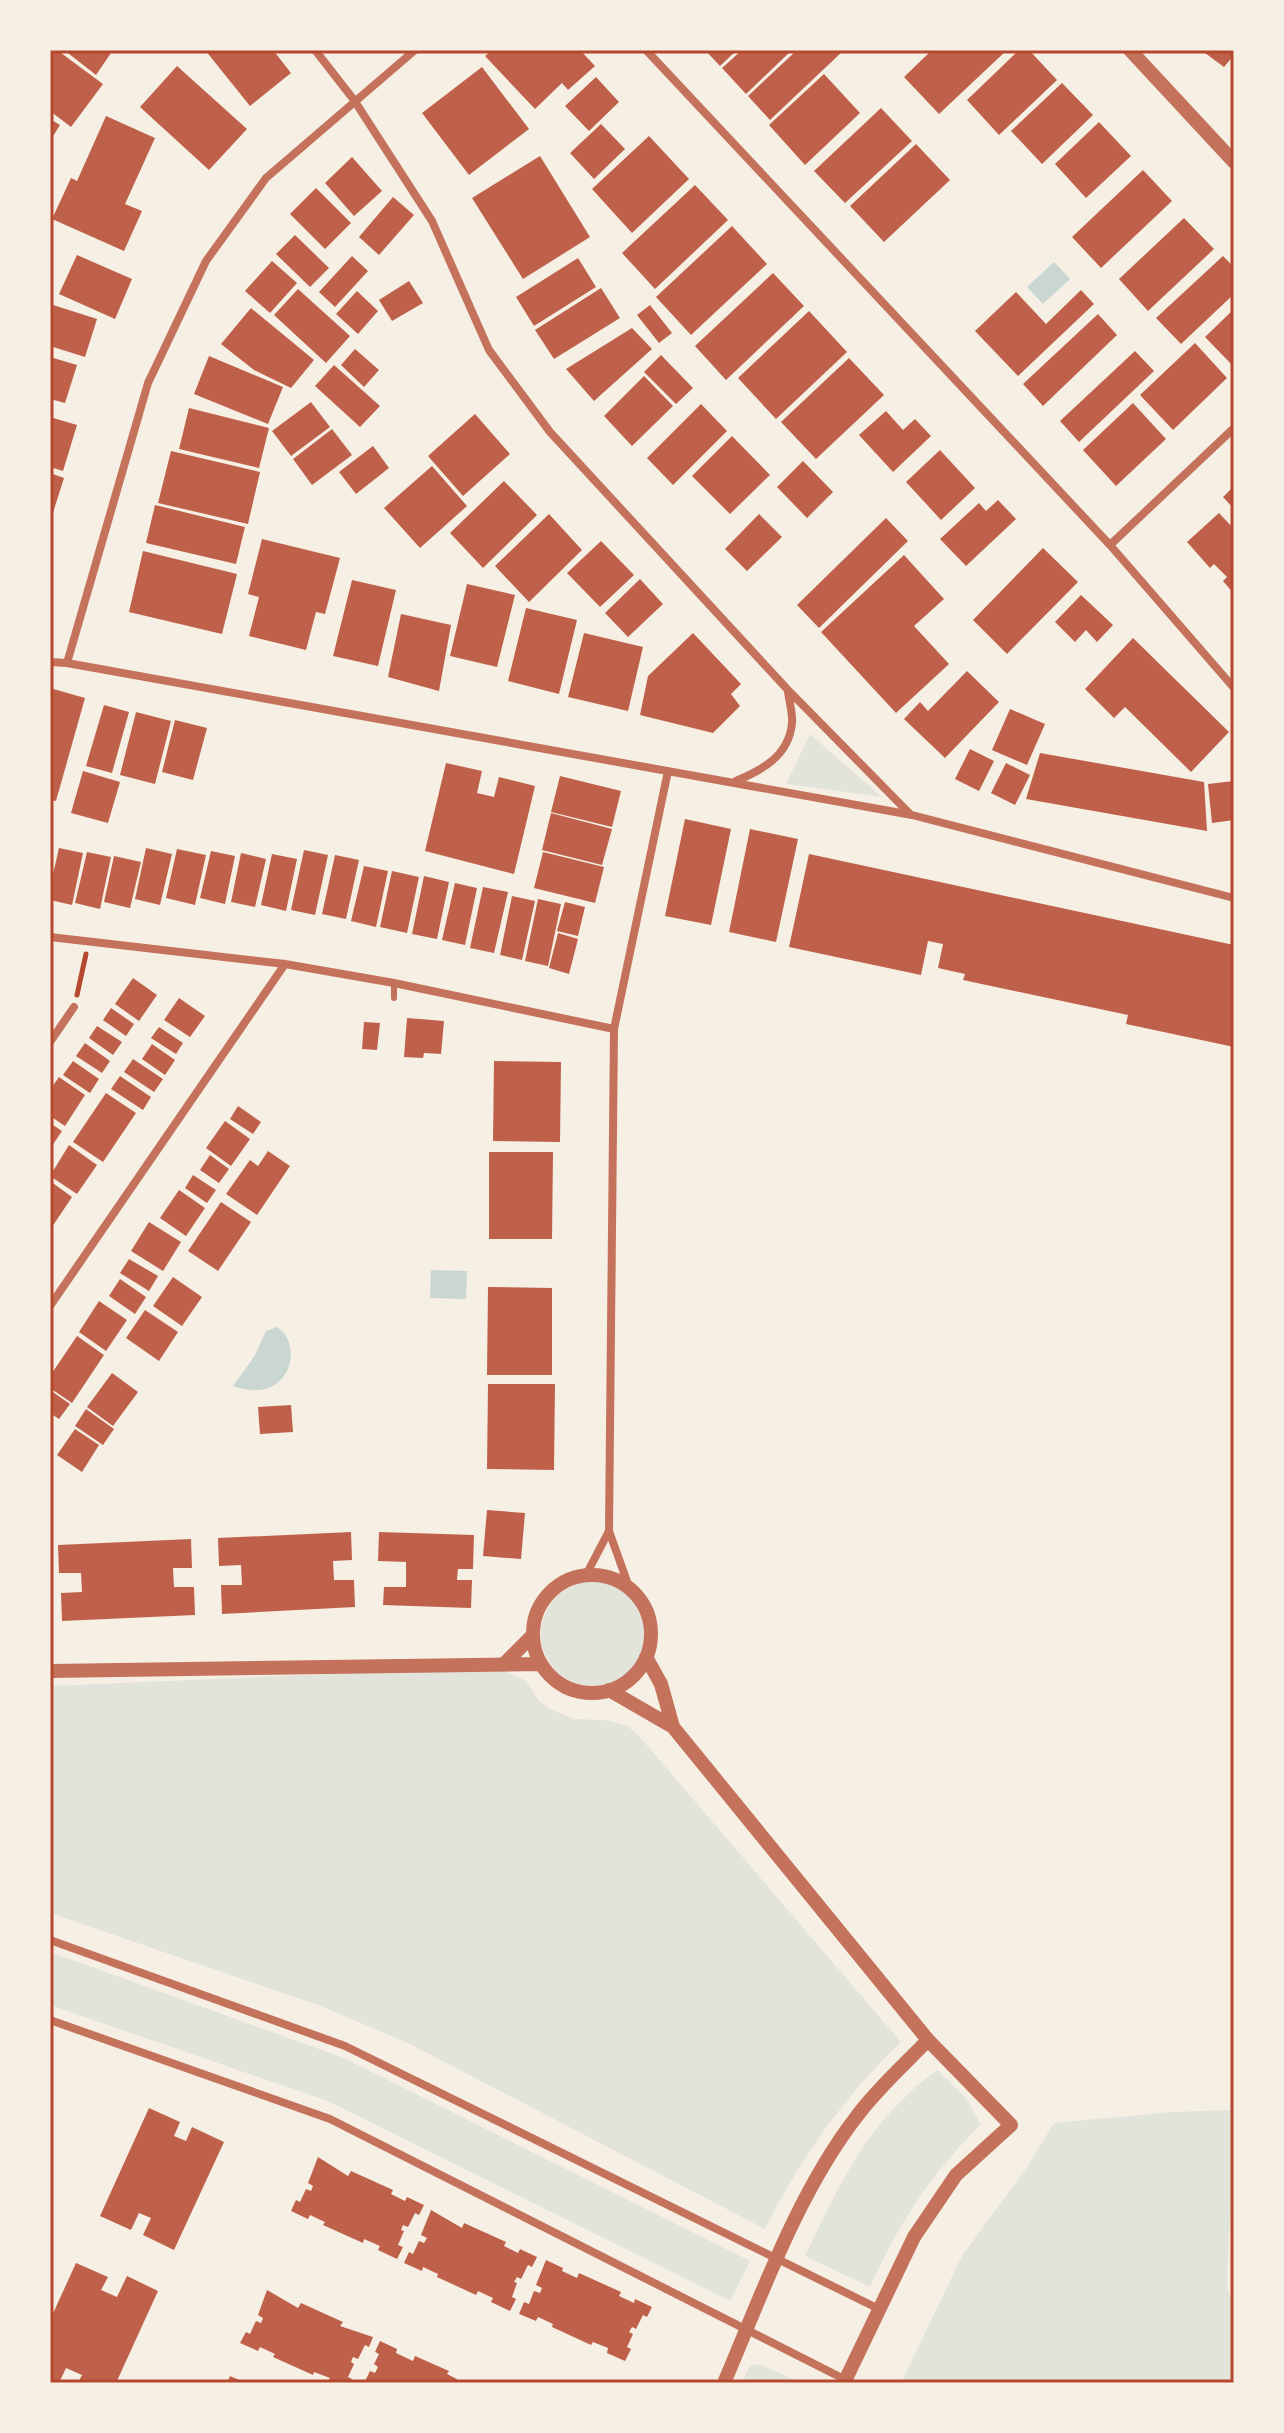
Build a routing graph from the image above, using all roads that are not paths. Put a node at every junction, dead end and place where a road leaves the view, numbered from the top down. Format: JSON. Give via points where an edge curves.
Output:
{"nodes":[{"id":1,"x":315,"y":50,"type":"edge"},
{"id":2,"x":415,"y":50,"type":"edge"},
{"id":3,"x":646,"y":50,"type":"edge"},
{"id":4,"x":1130,"y":50,"type":"edge"},
{"id":5,"x":354,"y":100,"type":"junction"},
{"id":6,"x":1234,"y":162,"type":"edge"},
{"id":7,"x":1234,"y":428,"type":"edge"},
{"id":8,"x":1110,"y":545,"type":"junction"},
{"id":9,"x":50,"y":662,"type":"edge"},
{"id":10,"x":67,"y":663,"type":"junction"},
{"id":11,"x":1234,"y":688,"type":"edge"},
{"id":12,"x":788,"y":690,"type":"junction"},
{"id":13,"x":668,"y":771,"type":"junction"},
{"id":14,"x":734,"y":781,"type":"junction"},
{"id":15,"x":912,"y":815,"type":"junction"},
{"id":16,"x":1234,"y":898,"type":"edge"},
{"id":17,"x":50,"y":937,"type":"edge"},
{"id":18,"x":285,"y":964,"type":"junction"},
{"id":19,"x":394,"y":983,"type":"junction"},
{"id":20,"x":394,"y":998,"type":"dead end"},
{"id":21,"x":74,"y":1007,"type":"road end"},
{"id":22,"x":614,"y":1029,"type":"junction"},
{"id":23,"x":50,"y":1042,"type":"edge"},
{"id":24,"x":50,"y":1306,"type":"edge"},
{"id":25,"x":609,"y":1531,"type":"junction"},
{"id":26,"x":586,"y":1575,"type":"junction"},
{"id":27,"x":629,"y":1587,"type":"junction"},
{"id":28,"x":533,"y":1635,"type":"junction"},
{"id":29,"x":646,"y":1657,"type":"junction"},
{"id":30,"x":505,"y":1663,"type":"junction"},
{"id":31,"x":541,"y":1664,"type":"junction"},
{"id":32,"x":50,"y":1671,"type":"edge"},
{"id":33,"x":609,"y":1690,"type":"junction"},
{"id":34,"x":673,"y":1727,"type":"junction"},
{"id":35,"x":50,"y":1940,"type":"edge"},
{"id":36,"x":50,"y":2020,"type":"edge"},
{"id":37,"x":928,"y":2040,"type":"junction"},
{"id":38,"x":778,"y":2259,"type":"junction"},
{"id":39,"x":879,"y":2309,"type":"junction"},
{"id":40,"x":746,"y":2332,"type":"junction"},
{"id":41,"x":845,"y":2382,"type":"edge"},
{"id":42,"x":724,"y":2383,"type":"edge"}],
"edges":[{"from":1,"to":5,"type":"street"},
{"from":2,"to":5,"type":"street"},
{"from":3,"to":8,"type":"street"},
{"from":4,"to":6,"type":"street"},
{"from":5,"to":10,"type":"street","via":[[266,178],[206,261],[148,383]]},
{"from":5,"to":12,"type":"street","via":[[432,221],[489,350],[550,432]]},
{"from":7,"to":8,"type":"street"},
{"from":8,"to":11,"type":"street"},
{"from":9,"to":10,"type":"street"},
{"from":10,"to":13,"type":"street"},
{"from":12,"to":14,"type":"street","via":[[792,724],[782,750],[764,770]]},
{"from":12,"to":15,"type":"street"},
{"from":13,"to":14,"type":"street"},
{"from":13,"to":22,"type":"street"},
{"from":14,"to":15,"type":"street"},
{"from":15,"to":16,"type":"street"},
{"from":17,"to":18,"type":"street"},
{"from":18,"to":19,"type":"street"},
{"from":18,"to":24,"type":"street"},
{"from":19,"to":20,"type":"lane"},
{"from":19,"to":22,"type":"street"},
{"from":21,"to":23,"type":"street"},
{"from":22,"to":25,"type":"street"},
{"from":25,"to":26,"type":"street"},
{"from":25,"to":27,"type":"street"},
{"from":26,"to":27,"type":"street","via":[[612,1578]]},
{"from":26,"to":28,"type":"street","via":[[564,1582],[546,1597]]},
{"from":27,"to":29,"type":"street","via":[[649,1619]]},
{"from":28,"to":30,"type":"street"},
{"from":28,"to":31,"type":"street"},
{"from":29,"to":33,"type":"street","via":[[631,1678]]},
{"from":29,"to":34,"type":"street","via":[[661,1684]]},
{"from":30,"to":31,"type":"street"},
{"from":30,"to":32,"type":"street"},
{"from":31,"to":33,"type":"street","via":[[573,1690]]},
{"from":33,"to":34,"type":"street"},
{"from":34,"to":37,"type":"street"},
{"from":35,"to":38,"type":"street","via":[[345,2046]]},
{"from":36,"to":40,"type":"street","via":[[330,2119]]},
{"from":37,"to":38,"type":"street","via":[[851,2124],[829,2156]]},
{"from":37,"to":39,"type":"street","via":[[1011,2125],[956,2175],[914,2237]]},
{"from":38,"to":39,"type":"street"},
{"from":38,"to":40,"type":"street"},
{"from":39,"to":41,"type":"street"},
{"from":40,"to":41,"type":"street"},
{"from":40,"to":42,"type":"street"}]}
